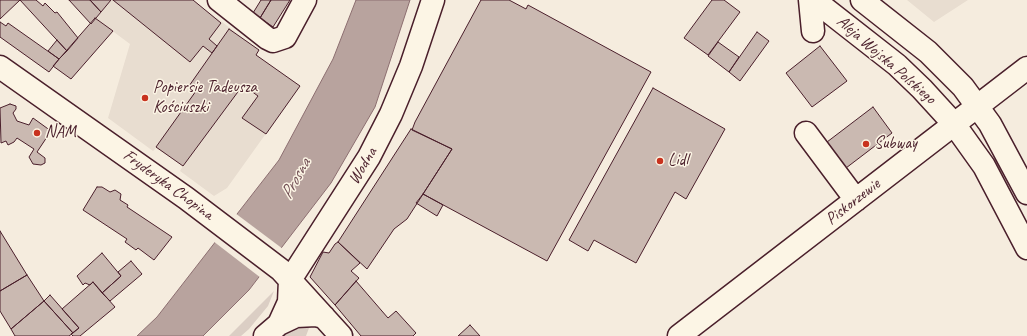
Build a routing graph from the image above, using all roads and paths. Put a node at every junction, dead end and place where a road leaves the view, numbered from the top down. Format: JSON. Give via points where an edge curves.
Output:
{"nodes":[{"id":1,"x":219,"y":0,"type":"edge"},
{"id":2,"x":305,"y":0,"type":"edge"},
{"id":3,"x":433,"y":0,"type":"edge"},
{"id":4,"x":810,"y":0,"type":"edge"},
{"id":5,"x":814,"y":0,"type":"edge"},
{"id":6,"x":862,"y":0,"type":"edge"},
{"id":7,"x":813,"y":32,"type":"dead end"},
{"id":8,"x":0,"y":67,"type":"edge"},
{"id":9,"x":1027,"y":68,"type":"edge"},
{"id":10,"x":977,"y":106,"type":"junction"},
{"id":11,"x":954,"y":124,"type":"junction"},
{"id":12,"x":806,"y":133,"type":"dead end"},
{"id":13,"x":1027,"y":193,"type":"edge"},
{"id":14,"x":856,"y":200,"type":"junction"},
{"id":15,"x":1027,"y":248,"type":"edge"},
{"id":16,"x":285,"y":275,"type":"junction"},
{"id":17,"x":322,"y":327,"type":"edge"},
{"id":18,"x":272,"y":330,"type":"edge"},
{"id":19,"x":341,"y":336,"type":"edge"},
{"id":20,"x":679,"y":336,"type":"edge"}],
"edges":[{"from":1,"to":2,"type":"street","via":[[273,41],[284,37]]},
{"from":3,"to":16,"type":"street","name":"Wodna","via":[[411,66],[369,157]]},
{"from":4,"to":7,"type":"street"},
{"from":5,"to":11,"type":"street","name":"Aleja Wojska Polskiego","via":[[897,65]]},
{"from":6,"to":10,"type":"street","name":"Aleja Wojska Polskiego","via":[[928,52],[963,87]]},
{"from":8,"to":16,"type":"street","name":"Fryderyka Chopina","via":[[216,220]]},
{"from":9,"to":10,"type":"street","name":"Piskorzewie"},
{"from":10,"to":11,"type":"street","name":"Piskorzewie"},
{"from":10,"to":13,"type":"street","name":"Aleja Wojska Polskiego","via":[[1004,147]]},
{"from":11,"to":14,"type":"street","name":"Piskorzewie"},
{"from":11,"to":15,"type":"street","name":"Aleja Wojska Polskiego","via":[[992,180]]},
{"from":12,"to":14,"type":"street"},
{"from":14,"to":20,"type":"street","name":"Piskorzewie"},
{"from":16,"to":17,"type":"street","name":"Fryderyka Chopina"},
{"from":16,"to":18,"type":"street","via":[[289,302]]},
{"from":17,"to":18,"type":"street","via":[[316,315],[296,316]]},
{"from":17,"to":19,"type":"street","name":"Fryderyka Chopina"}]}
